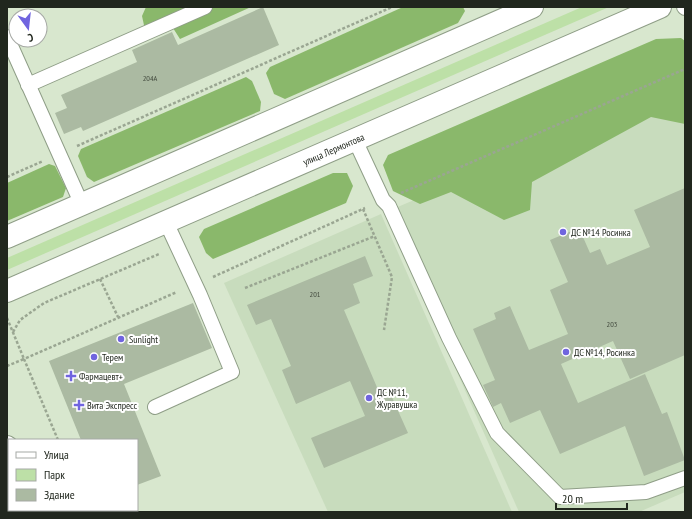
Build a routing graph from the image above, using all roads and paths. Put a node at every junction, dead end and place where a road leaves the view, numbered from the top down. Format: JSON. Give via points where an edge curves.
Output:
{"nodes":[{"id":1,"x":205,"y":7,"type":"edge"},
{"id":2,"x":392,"y":7,"type":"edge"},
{"id":3,"x":532,"y":7,"type":"edge"},
{"id":4,"x":660,"y":7,"type":"edge"},
{"id":5,"x":7,"y":37,"type":"edge"},
{"id":6,"x":685,"y":69,"type":"edge"},
{"id":7,"x":28,"y":85,"type":"junction"},
{"id":8,"x":355,"y":140,"type":"junction"},
{"id":9,"x":60,"y":154,"type":"junction"},
{"id":10,"x":7,"y":177,"type":"edge"},
{"id":11,"x":383,"y":200,"type":"junction"},
{"id":12,"x":82,"y":205,"type":"junction"},
{"id":13,"x":363,"y":209,"type":"junction"},
{"id":14,"x":166,"y":222,"type":"junction"},
{"id":15,"x":374,"y":236,"type":"junction"},
{"id":16,"x":7,"y":237,"type":"edge"},
{"id":17,"x":158,"y":254,"type":"dead end"},
{"id":18,"x":100,"y":279,"type":"junction"},
{"id":19,"x":195,"y":285,"type":"junction"},
{"id":20,"x":245,"y":288,"type":"dead end"},
{"id":21,"x":7,"y":291,"type":"edge"},
{"id":22,"x":118,"y":317,"type":"junction"},
{"id":23,"x":7,"y":318,"type":"edge"},
{"id":24,"x":384,"y":330,"type":"dead end"},
{"id":25,"x":13,"y":332,"type":"junction"},
{"id":26,"x":24,"y":359,"type":"junction"},
{"id":27,"x":7,"y":366,"type":"edge"},
{"id":28,"x":155,"y":406,"type":"dead end"},
{"id":29,"x":58,"y":439,"type":"edge"},
{"id":30,"x":685,"y":478,"type":"edge"}],
"edges":[{"from":1,"to":7,"type":"lane"},
{"from":2,"to":9,"type":"path"},
{"from":3,"to":12,"type":"main road"},
{"from":4,"to":8,"type":"main road","name":"улица Лермонтова"},
{"from":5,"to":7,"type":"lane"},
{"from":6,"to":11,"type":"path"},
{"from":7,"to":9,"type":"lane"},
{"from":8,"to":11,"type":"lane"},
{"from":8,"to":14,"type":"main road","name":"улица Лермонтова"},
{"from":9,"to":10,"type":"path"},
{"from":9,"to":12,"type":"lane"},
{"from":11,"to":13,"type":"path"},
{"from":11,"to":30,"type":"lane","via":[[389,206],[449,338],[497,433],[560,497],[646,492]]},
{"from":12,"to":16,"type":"main road"},
{"from":13,"to":15,"type":"path"},
{"from":13,"to":19,"type":"path"},
{"from":14,"to":19,"type":"lane"},
{"from":14,"to":21,"type":"main road","name":"улица Лермонтова"},
{"from":15,"to":20,"type":"path"},
{"from":15,"to":24,"type":"path","via":[[392,277]]},
{"from":17,"to":18,"type":"path"},
{"from":18,"to":22,"type":"path"},
{"from":18,"to":25,"type":"path","via":[[44,303],[20,320]]},
{"from":19,"to":22,"type":"path"},
{"from":19,"to":28,"type":"lane","via":[[232,372]]},
{"from":22,"to":26,"type":"path"},
{"from":23,"to":25,"type":"path"},
{"from":25,"to":26,"type":"path"},
{"from":26,"to":27,"type":"path"},
{"from":26,"to":29,"type":"path"}]}
